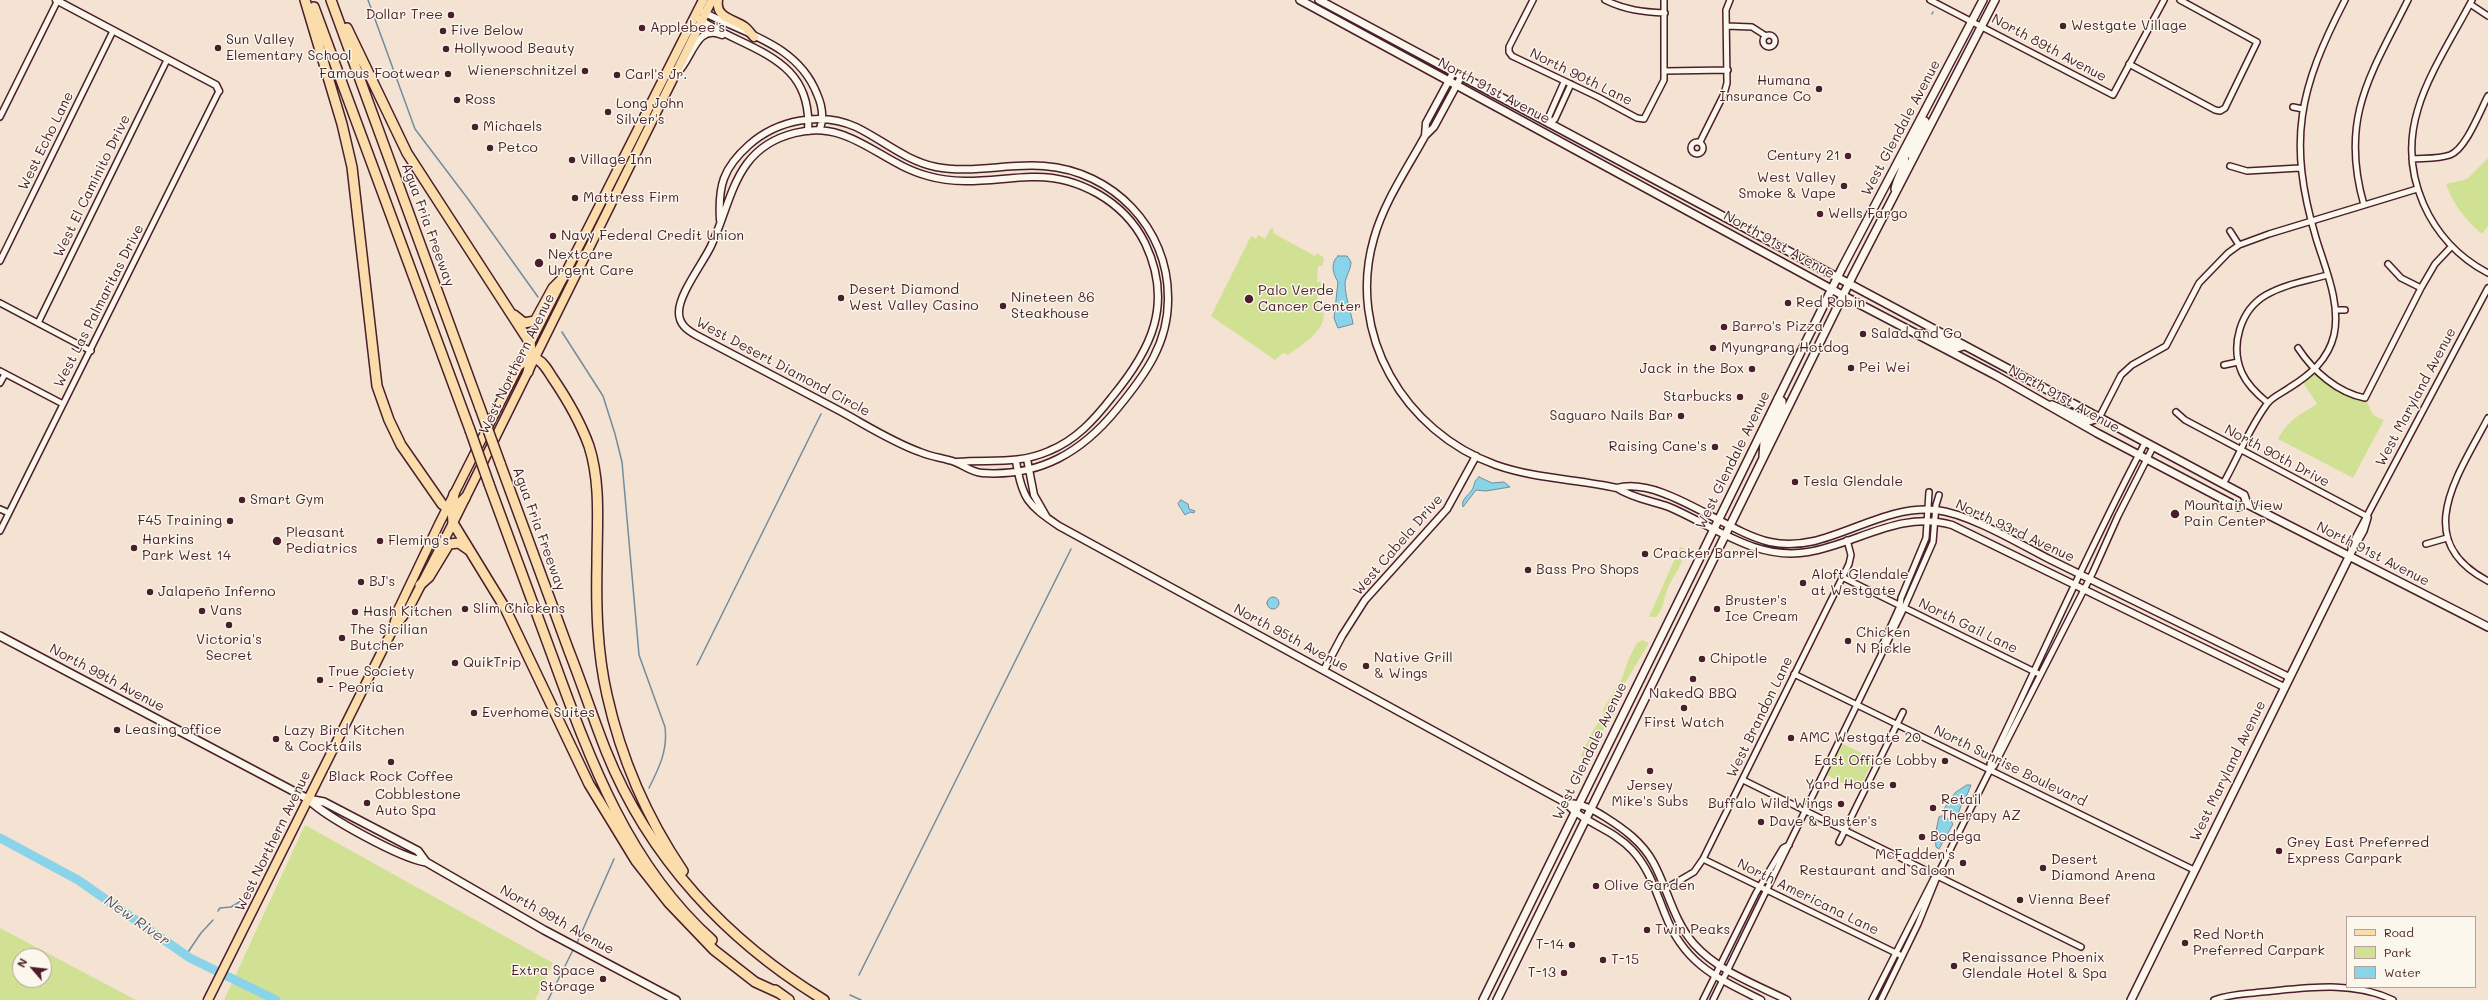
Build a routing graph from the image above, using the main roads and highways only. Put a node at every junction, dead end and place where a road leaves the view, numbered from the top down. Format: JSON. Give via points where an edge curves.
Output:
{"nodes":[{"id":1,"x":306,"y":0,"type":"edge"},
{"id":2,"x":311,"y":0,"type":"edge"},
{"id":3,"x":331,"y":0,"type":"edge"},
{"id":4,"x":336,"y":0,"type":"edge"},
{"id":5,"x":703,"y":0,"type":"edge"},
{"id":6,"x":712,"y":0,"type":"edge"},
{"id":7,"x":718,"y":0,"type":"edge"},
{"id":8,"x":1300,"y":0,"type":"edge"},
{"id":9,"x":1308,"y":0,"type":"edge"},
{"id":10,"x":1319,"y":0,"type":"edge"},
{"id":11,"x":1983,"y":0,"type":"edge"},
{"id":12,"x":1995,"y":0,"type":"edge"},
{"id":13,"x":1333,"y":3,"type":"edge"},
{"id":14,"x":700,"y":15,"type":"junction"},
{"id":15,"x":754,"y":36,"type":"road end"},
{"id":16,"x":1925,"y":110,"type":"junction"},
{"id":17,"x":1518,"y":118,"type":"junction"},
{"id":18,"x":1549,"y":124,"type":"junction"},
{"id":19,"x":1904,"y":152,"type":"junction"},
{"id":20,"x":631,"y":153,"type":"junction"},
{"id":21,"x":1913,"y":158,"type":"junction"},
{"id":22,"x":1894,"y":197,"type":"junction"},
{"id":23,"x":603,"y":198,"type":"junction"},
{"id":24,"x":1714,"y":212,"type":"junction"},
{"id":25,"x":1708,"y":221,"type":"junction"},
{"id":26,"x":596,"y":233,"type":"junction"},
{"id":27,"x":1838,"y":277,"type":"junction"},
{"id":28,"x":562,"y":279,"type":"junction"},
{"id":29,"x":1850,"y":283,"type":"junction"},
{"id":30,"x":1832,"y":289,"type":"junction"},
{"id":31,"x":1844,"y":296,"type":"junction"},
{"id":32,"x":509,"y":310,"type":"junction"},
{"id":33,"x":1914,"y":332,"type":"junction"},
{"id":34,"x":530,"y":343,"type":"junction"},
{"id":35,"x":1964,"y":346,"type":"junction"},
{"id":36,"x":533,"y":358,"type":"junction"},
{"id":37,"x":518,"y":366,"type":"junction"},
{"id":38,"x":528,"y":372,"type":"joint"},
{"id":39,"x":1778,"y":398,"type":"junction"},
{"id":40,"x":2044,"y":403,"type":"junction"},
{"id":41,"x":2099,"y":418,"type":"junction"},
{"id":42,"x":1763,"y":459,"type":"junction"},
{"id":43,"x":454,"y":494,"type":"joint"},
{"id":44,"x":465,"y":498,"type":"junction"},
{"id":45,"x":2247,"y":504,"type":"junction"},
{"id":46,"x":450,"y":508,"type":"junction"},
{"id":47,"x":453,"y":522,"type":"junction"},
{"id":48,"x":471,"y":552,"type":"junction"},
{"id":49,"x":2350,"y":555,"type":"junction"},
{"id":50,"x":420,"y":585,"type":"junction"},
{"id":51,"x":2488,"y":627,"type":"edge"},
{"id":52,"x":393,"y":629,"type":"junction"},
{"id":53,"x":0,"y":636,"type":"edge"},
{"id":54,"x":308,"y":799,"type":"junction"},
{"id":55,"x":712,"y":913,"type":"junction"},
{"id":56,"x":779,"y":993,"type":"junction"},
{"id":57,"x":208,"y":1000,"type":"edge"},
{"id":58,"x":676,"y":1000,"type":"edge"},
{"id":59,"x":789,"y":1000,"type":"edge"},
{"id":60,"x":824,"y":1000,"type":"edge"},
{"id":61,"x":1483,"y":1000,"type":"edge"},
{"id":62,"x":1497,"y":1000,"type":"edge"},
{"id":63,"x":2131,"y":1000,"type":"edge"}],
"edges":[{"from":1,"to":46,"type":"highway","via":[[352,167],[378,386],[389,420],[401,444],[436,497]]},
{"from":2,"to":56,"type":"highway","bridge":true,"via":[[597,775],[620,820],[657,877],[689,916],[737,962]]},
{"from":3,"to":55,"type":"highway","name":"Agua Fria Freeway","bridge":true,"via":[[606,752],[644,827],[683,881]]},
{"from":4,"to":32,"type":"highway","via":[[372,84],[404,147]]},
{"from":5,"to":14,"type":"main road","name":"West Northern Avenue"},
{"from":6,"to":14,"type":"main road","name":"West Northern Avenue"},
{"from":7,"to":15,"type":"main road","via":[[717,6],[722,15],[745,27]]},
{"from":8,"to":17,"type":"main road","name":"North 91st Avenue"},
{"from":9,"to":13,"type":"main road","via":[[1324,7]]},
{"from":10,"to":13,"type":"main road","name":"North 91st Avenue"},
{"from":11,"to":16,"type":"main road","name":"West Glendale Avenue"},
{"from":12,"to":21,"type":"main road","name":"West Glendale Avenue"},
{"from":13,"to":18,"type":"main road","name":"North 91st Avenue","via":[[1453,73]]},
{"from":14,"to":20,"type":"main road","name":"West Northern Avenue"},
{"from":14,"to":20,"type":"main road","name":"West Northern Avenue","via":[[674,76]]},
{"from":16,"to":19,"type":"main road","name":"West Glendale Avenue"},
{"from":16,"to":21,"type":"main road","via":[[1928,116],[1910,152]]},
{"from":17,"to":18,"type":"main road","via":[[1528,118],[1545,127]]},
{"from":17,"to":25,"type":"main road","name":"North 91st Avenue"},
{"from":18,"to":24,"type":"main road","name":"North 91st Avenue"},
{"from":19,"to":22,"type":"main road","via":[[1905,161],[1897,178]]},
{"from":19,"to":27,"type":"main road","name":"West Glendale Avenue"},
{"from":20,"to":23,"type":"main road","name":"West Northern Avenue"},
{"from":20,"to":26,"type":"main road","name":"West Northern Avenue"},
{"from":21,"to":22,"type":"main road","name":"West Glendale Avenue"},
{"from":22,"to":29,"type":"main road","name":"West Glendale Avenue"},
{"from":23,"to":26,"type":"main road","via":[[605,204],[597,221]]},
{"from":23,"to":28,"type":"main road","name":"West Northern Avenue"},
{"from":24,"to":25,"type":"main road"},
{"from":24,"to":27,"type":"main road","name":"North 91st Avenue"},
{"from":25,"to":30,"type":"main road","name":"North 91st Avenue"},
{"from":26,"to":36,"type":"main road","name":"West Northern Avenue"},
{"from":27,"to":29,"type":"main road","name":"North 91st Avenue"},
{"from":27,"to":30,"type":"main road","name":"West Glendale Avenue"},
{"from":28,"to":32,"type":"highway","via":[[553,288],[538,318],[531,323],[520,321]]},
{"from":28,"to":34,"type":"main road","name":"West Northern Avenue"},
{"from":29,"to":31,"type":"main road","name":"West Glendale Avenue"},
{"from":29,"to":35,"type":"main road","name":"North 91st Avenue"},
{"from":30,"to":31,"type":"main road","name":"North 91st Avenue"},
{"from":30,"to":39,"type":"main road","name":"West Glendale Avenue"},
{"from":31,"to":33,"type":"main road","name":"North 91st Avenue"},
{"from":31,"to":42,"type":"main road","name":"West Glendale Avenue"},
{"from":32,"to":34,"type":"highway"},
{"from":33,"to":35,"type":"main road","via":[[1930,335],[1957,348]]},
{"from":33,"to":40,"type":"main road","name":"North 91st Avenue"},
{"from":34,"to":36,"type":"highway"},
{"from":34,"to":37,"type":"main road","name":"West Northern Avenue"},
{"from":35,"to":41,"type":"main road","name":"North 91st Avenue"},
{"from":36,"to":37,"type":"highway"},
{"from":36,"to":38,"type":"highway"},
{"from":36,"to":55,"type":"highway","via":[[548,370],[576,415],[589,446],[598,514],[598,642],[607,695],[618,736],[633,778],[654,824]]},
{"from":37,"to":43,"type":"main road","name":"West Northern Avenue"},
{"from":38,"to":44,"type":"main road","name":"West Northern Avenue"},
{"from":39,"to":42,"type":"main road","via":[[1782,402],[1764,442]]},
{"from":39,"to":61,"type":"main road","name":"West Glendale Avenue"},
{"from":40,"to":41,"type":"main road","via":[[2089,421]]},
{"from":40,"to":45,"type":"main road","name":"North 91st Avenue","via":[[2238,507]]},
{"from":41,"to":45,"type":"main road","name":"North 91st Avenue","via":[[2244,495]]},
{"from":42,"to":62,"type":"main road","name":"West Glendale Avenue"},
{"from":43,"to":46,"type":"highway"},
{"from":44,"to":46,"type":"highway","via":[[458,506]]},
{"from":44,"to":47,"type":"main road","name":"West Northern Avenue"},
{"from":45,"to":49,"type":"main road","name":"North 91st Avenue"},
{"from":46,"to":47,"type":"highway"},
{"from":46,"to":52,"type":"main road","name":"West Northern Avenue","via":[[398,610]]},
{"from":47,"to":48,"type":"highway"},
{"from":47,"to":50,"type":"main road","name":"West Northern Avenue"},
{"from":48,"to":50,"type":"highway","via":[[459,543],[449,544],[429,577]]},
{"from":48,"to":56,"type":"highway","via":[[505,608],[589,784],[636,861],[669,903],[710,945],[755,982]]},
{"from":49,"to":51,"type":"main road","name":"North 91st Avenue"},
{"from":49,"to":63,"type":"main road","name":"West Maryland Avenue"},
{"from":50,"to":52,"type":"main road","name":"West Northern Avenue","via":[[408,610]]},
{"from":52,"to":54,"type":"main road","name":"West Northern Avenue"},
{"from":53,"to":54,"type":"main road","name":"North 99th Avenue"},
{"from":54,"to":57,"type":"main road","name":"West Northern Avenue"},
{"from":54,"to":58,"type":"main road","name":"North 99th Avenue","via":[[319,810],[414,860],[426,862]]},
{"from":55,"to":60,"type":"highway","name":"Agua Fria Freeway","via":[[768,963]]},
{"from":56,"to":59,"type":"highway"}]}
